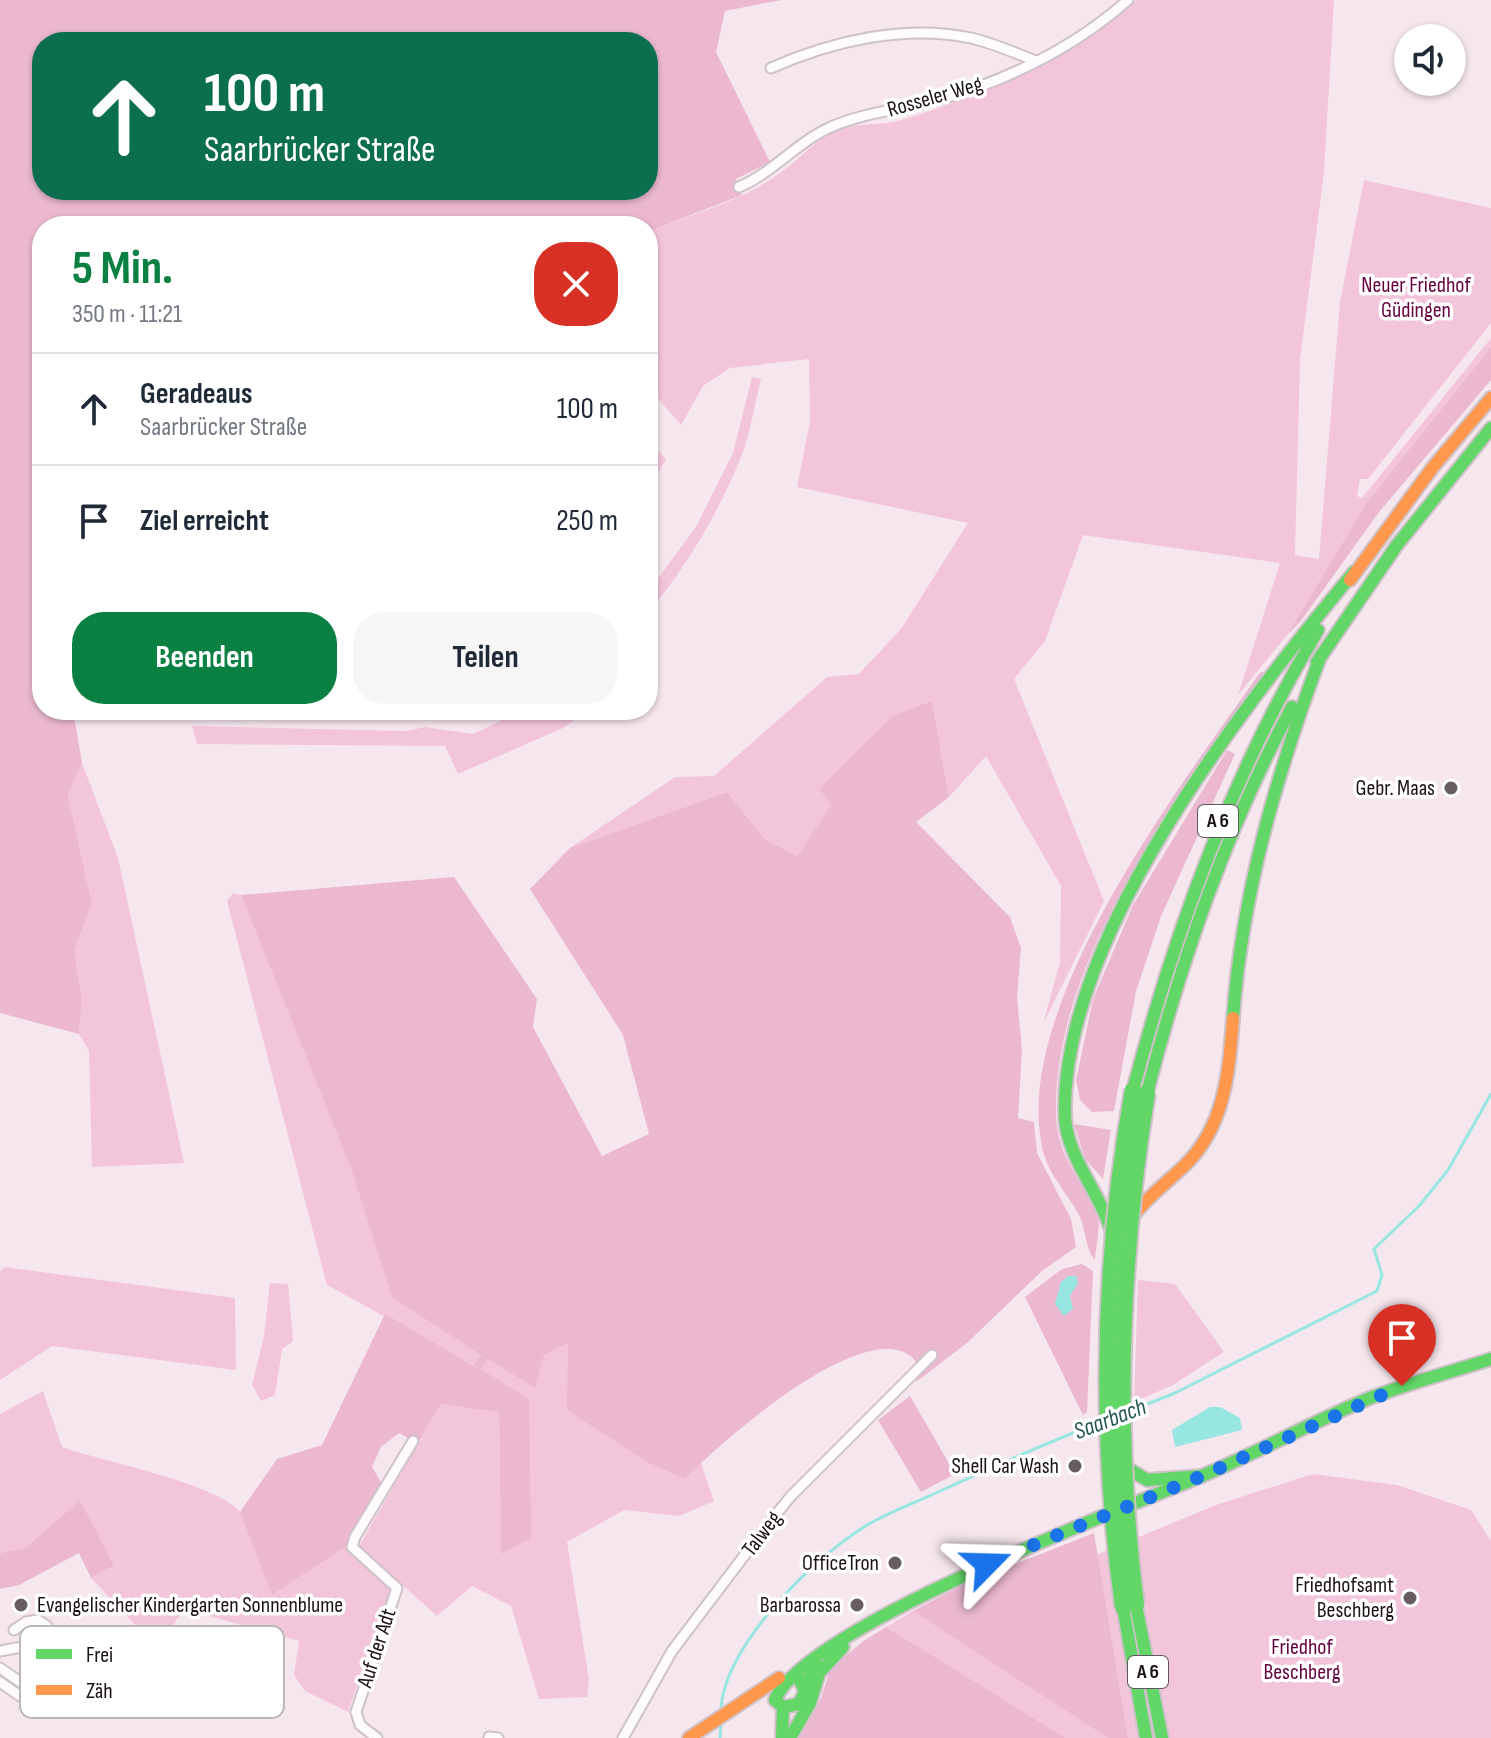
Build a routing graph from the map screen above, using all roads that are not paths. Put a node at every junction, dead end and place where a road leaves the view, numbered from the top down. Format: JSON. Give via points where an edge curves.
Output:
{"nodes":[{"id":1,"x":1128,"y":0,"type":"edge"},
{"id":2,"x":1036,"y":61,"type":"junction"},
{"id":3,"x":771,"y":68,"type":"dead end"},
{"id":4,"x":739,"y":187,"type":"dead end"},
{"id":5,"x":1491,"y":398,"type":"edge"},
{"id":6,"x":1491,"y":428,"type":"edge"},
{"id":7,"x":1354,"y":572,"type":"junction"},
{"id":8,"x":1321,"y":655,"type":"junction"},
{"id":9,"x":1140,"y":1092,"type":"junction"},
{"id":10,"x":1081,"y":1171,"type":"junction"},
{"id":11,"x":1173,"y":1179,"type":"junction"},
{"id":12,"x":1117,"y":1252,"type":"junction"},
{"id":13,"x":932,"y":1355,"type":"dead end"},
{"id":14,"x":1491,"y":1359,"type":"edge"},
{"id":15,"x":413,"y":1441,"type":"dead end"},
{"id":16,"x":1114,"y":1465,"type":"junction"},
{"id":17,"x":1202,"y":1476,"type":"junction"},
{"id":18,"x":1115,"y":1512,"type":"junction"},
{"id":19,"x":1129,"y":1606,"type":"junction"},
{"id":20,"x":20,"y":1626,"type":"edge"},
{"id":21,"x":20,"y":1626,"type":"edge"},
{"id":22,"x":47,"y":1626,"type":"edge"},
{"id":23,"x":14,"y":1630,"type":"dead end"},
{"id":24,"x":857,"y":1634,"type":"junction"},
{"id":25,"x":20,"y":1647,"type":"edge"},
{"id":26,"x":843,"y":1647,"type":"junction"},
{"id":27,"x":0,"y":1651,"type":"edge"},
{"id":28,"x":0,"y":1668,"type":"edge"},
{"id":29,"x":799,"y":1680,"type":"junction"},
{"id":30,"x":0,"y":1682,"type":"edge"},
{"id":31,"x":20,"y":1682,"type":"edge"},
{"id":32,"x":20,"y":1696,"type":"edge"},
{"id":33,"x":736,"y":1703,"type":"junction"},
{"id":34,"x":784,"y":1705,"type":"junction"},
{"id":35,"x":377,"y":1738,"type":"edge"},
{"id":36,"x":623,"y":1738,"type":"edge"},
{"id":37,"x":689,"y":1738,"type":"edge"},
{"id":38,"x":787,"y":1738,"type":"edge"},
{"id":39,"x":1146,"y":1738,"type":"edge"},
{"id":40,"x":1162,"y":1738,"type":"edge"}],
"edges":[{"from":1,"to":2,"type":"street","name":"Rosseler Weg","via":[[1100,24]]},
{"from":2,"to":3,"type":"street","via":[[974,39],[909,33],[830,47]]},
{"from":2,"to":4,"type":"street","name":"Rosseler Weg","via":[[944,98],[832,126]]},
{"from":5,"to":7,"type":"main road","number":"A 6"},
{"from":6,"to":8,"type":"main road","number":"A 6","via":[[1397,545]]},
{"from":7,"to":9,"type":"main road","number":"A 6","via":[[1284,687],[1228,799],[1182,916]]},
{"from":7,"to":10,"type":"main road","via":[[1310,623],[1200,777],[1127,898],[1071,1052],[1065,1118]]},
{"from":8,"to":9,"type":"main road","number":"A 6","via":[[1278,732],[1216,868]]},
{"from":8,"to":11,"type":"main road","number":"A 6","via":[[1270,798],[1239,952],[1221,1107],[1207,1142]]},
{"from":9,"to":19,"type":"main road","number":"A 6","bridge":true,"via":[[1119,1306],[1119,1444]]},
{"from":10,"to":11,"type":"main road","number":"A 6","via":[[1110,1191],[1126,1194],[1146,1193]]},
{"from":10,"to":12,"type":"main road","via":[[1107,1217]]},
{"from":11,"to":12,"type":"main road","number":"A 6","via":[[1129,1219]]},
{"from":12,"to":16,"type":"main road","number":"A 6"},
{"from":13,"to":36,"type":"street","name":"Talweg","via":[[776,1514],[672,1651]]},
{"from":14,"to":17,"type":"main road","via":[[1371,1398]]},
{"from":15,"to":35,"type":"street","name":"Auf der Adt","via":[[352,1547],[397,1588],[356,1712],[360,1725]]},
{"from":16,"to":17,"type":"main road","via":[[1146,1482]]},
{"from":16,"to":18,"type":"main road","number":"A 6"},
{"from":17,"to":18,"type":"main road"},
{"from":18,"to":24,"type":"main road","via":[[940,1587]]},
{"from":19,"to":39,"type":"main road","number":"A 6"},
{"from":19,"to":40,"type":"main road","number":"A 6"},
{"from":20,"to":22,"type":"street","via":[[38,1620]]},
{"from":21,"to":23,"type":"street"},
{"from":24,"to":26,"type":"main road"},
{"from":24,"to":29,"type":"main road","via":[[818,1655]]},
{"from":25,"to":27,"type":"street"},
{"from":26,"to":29,"type":"main road"},
{"from":26,"to":38,"type":"main road","via":[[819,1673],[810,1703]]},
{"from":28,"to":31,"type":"street"},
{"from":29,"to":33,"type":"main road","via":[[778,1678]]},
{"from":29,"to":34,"type":"main road","via":[[804,1699]]},
{"from":29,"to":34,"type":"main road","via":[[776,1689]]},
{"from":30,"to":32,"type":"street"},
{"from":33,"to":34,"type":"main road"},
{"from":33,"to":37,"type":"main road"},
{"from":34,"to":38,"type":"main road"}]}
